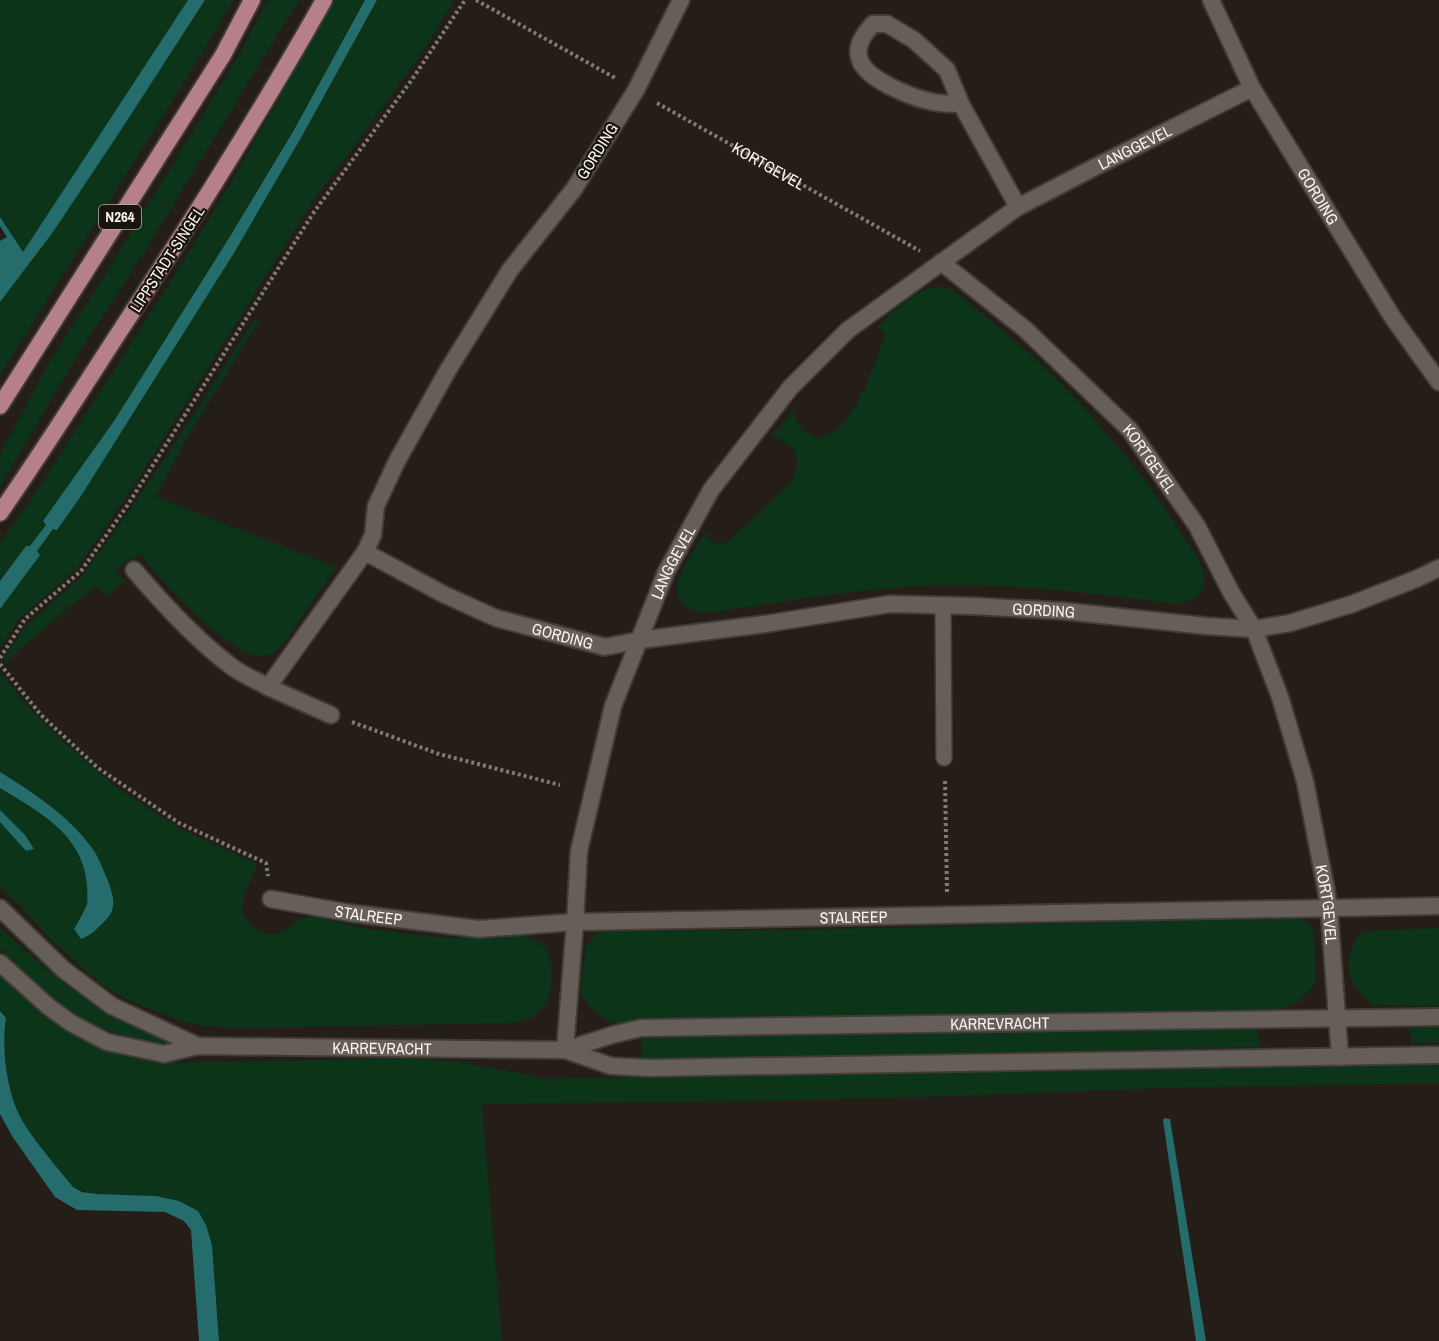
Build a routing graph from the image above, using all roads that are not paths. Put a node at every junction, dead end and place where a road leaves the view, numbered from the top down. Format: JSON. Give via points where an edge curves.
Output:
{"nodes":[{"id":1,"x":252,"y":0,"type":"edge"},
{"id":2,"x":324,"y":0,"type":"edge"},
{"id":3,"x":681,"y":0,"type":"edge"},
{"id":4,"x":1211,"y":0,"type":"edge"},
{"id":5,"x":1252,"y":88,"type":"junction"},
{"id":6,"x":961,"y":104,"type":"junction"},
{"id":7,"x":1018,"y":207,"type":"junction"},
{"id":8,"x":941,"y":262,"type":"junction"},
{"id":9,"x":1439,"y":382,"type":"edge"},
{"id":10,"x":0,"y":406,"type":"edge"},
{"id":11,"x":0,"y":513,"type":"edge"},
{"id":12,"x":364,"y":552,"type":"junction"},
{"id":13,"x":1439,"y":568,"type":"edge"},
{"id":14,"x":134,"y":570,"type":"dead end"},
{"id":15,"x":943,"y":605,"type":"junction"},
{"id":16,"x":1254,"y":629,"type":"junction"},
{"id":17,"x":640,"y":639,"type":"junction"},
{"id":18,"x":268,"y":687,"type":"junction"},
{"id":19,"x":331,"y":715,"type":"road end"},
{"id":20,"x":944,"y":758,"type":"road end"},
{"id":21,"x":271,"y":899,"type":"road end"},
{"id":22,"x":1439,"y":906,"type":"edge"},
{"id":23,"x":0,"y":908,"type":"edge"},
{"id":24,"x":1329,"y":908,"type":"junction"},
{"id":25,"x":575,"y":922,"type":"junction"},
{"id":26,"x":0,"y":963,"type":"edge"},
{"id":27,"x":1439,"y":1017,"type":"edge"},
{"id":28,"x":1337,"y":1019,"type":"junction"},
{"id":29,"x":198,"y":1046,"type":"junction"},
{"id":30,"x":565,"y":1050,"type":"junction"},
{"id":31,"x":1439,"y":1055,"type":"edge"},
{"id":32,"x":1340,"y":1057,"type":"junction"}],
"edges":[{"from":1,"to":10,"type":"main road","number":"N264","via":[[224,55]]},
{"from":2,"to":11,"type":"main road","name":"LIPPSTADT-SINGEL","via":[[197,214]]},
{"from":3,"to":12,"type":"street","name":"GORDING","via":[[636,90],[573,189],[510,270],[448,370],[376,506],[372,535]]},
{"from":4,"to":5,"type":"street","name":"GORDING"},
{"from":5,"to":7,"type":"street","name":"LANGGEVEL"},
{"from":5,"to":9,"type":"street","name":"GORDING","via":[[1393,318]]},
{"from":6,"to":6,"type":"street","via":[[947,70],[914,40],[887,24],[873,24],[866,32],[859,45],[859,58],[877,79],[911,97]]},
{"from":6,"to":7,"type":"street"},
{"from":7,"to":8,"type":"street","name":"LANGGEVEL"},
{"from":8,"to":16,"type":"street","name":"KORTGEVEL","via":[[1026,330],[1130,430],[1197,526]]},
{"from":8,"to":17,"type":"street","name":"LANGGEVEL","via":[[848,330],[790,388],[711,490],[666,573]]},
{"from":12,"to":17,"type":"street","name":"GORDING","via":[[496,618],[604,646]]},
{"from":12,"to":18,"type":"street"},
{"from":13,"to":16,"type":"street","name":"GORDING","via":[[1352,604],[1290,623]]},
{"from":14,"to":18,"type":"street","via":[[200,639],[236,670]]},
{"from":15,"to":16,"type":"street","name":"GORDING","via":[[1064,611]]},
{"from":15,"to":17,"type":"street","name":"GORDING","via":[[890,604]]},
{"from":15,"to":20,"type":"lane"},
{"from":16,"to":24,"type":"street","name":"KORTGEVEL","via":[[1280,697],[1305,781]]},
{"from":17,"to":25,"type":"street","name":"LANGGEVEL","via":[[613,706],[579,851]]},
{"from":18,"to":19,"type":"street"},
{"from":21,"to":25,"type":"street","name":"STALREEP","via":[[479,929]]},
{"from":22,"to":24,"type":"street","name":"STALREEP"},
{"from":23,"to":29,"type":"street","name":"KARREVRACHT","via":[[64,970],[112,1006]]},
{"from":24,"to":25,"type":"street","name":"STALREEP"},
{"from":24,"to":28,"type":"street","name":"KORTGEVEL"},
{"from":25,"to":30,"type":"street","name":"LANGGEVEL"},
{"from":26,"to":29,"type":"street","name":"KARREVRACHT","via":[[49,1007],[107,1042],[164,1054]]},
{"from":27,"to":28,"type":"street","name":"KARREVRACHT"},
{"from":28,"to":30,"type":"street","name":"KARREVRACHT","via":[[641,1028]]},
{"from":28,"to":32,"type":"street","name":"KORTGEVEL"},
{"from":29,"to":30,"type":"street","name":"KARREVRACHT"},
{"from":30,"to":32,"type":"street","name":"KARREVRACHT","via":[[611,1066],[650,1068]]},
{"from":31,"to":32,"type":"street","name":"KARREVRACHT"}]}
